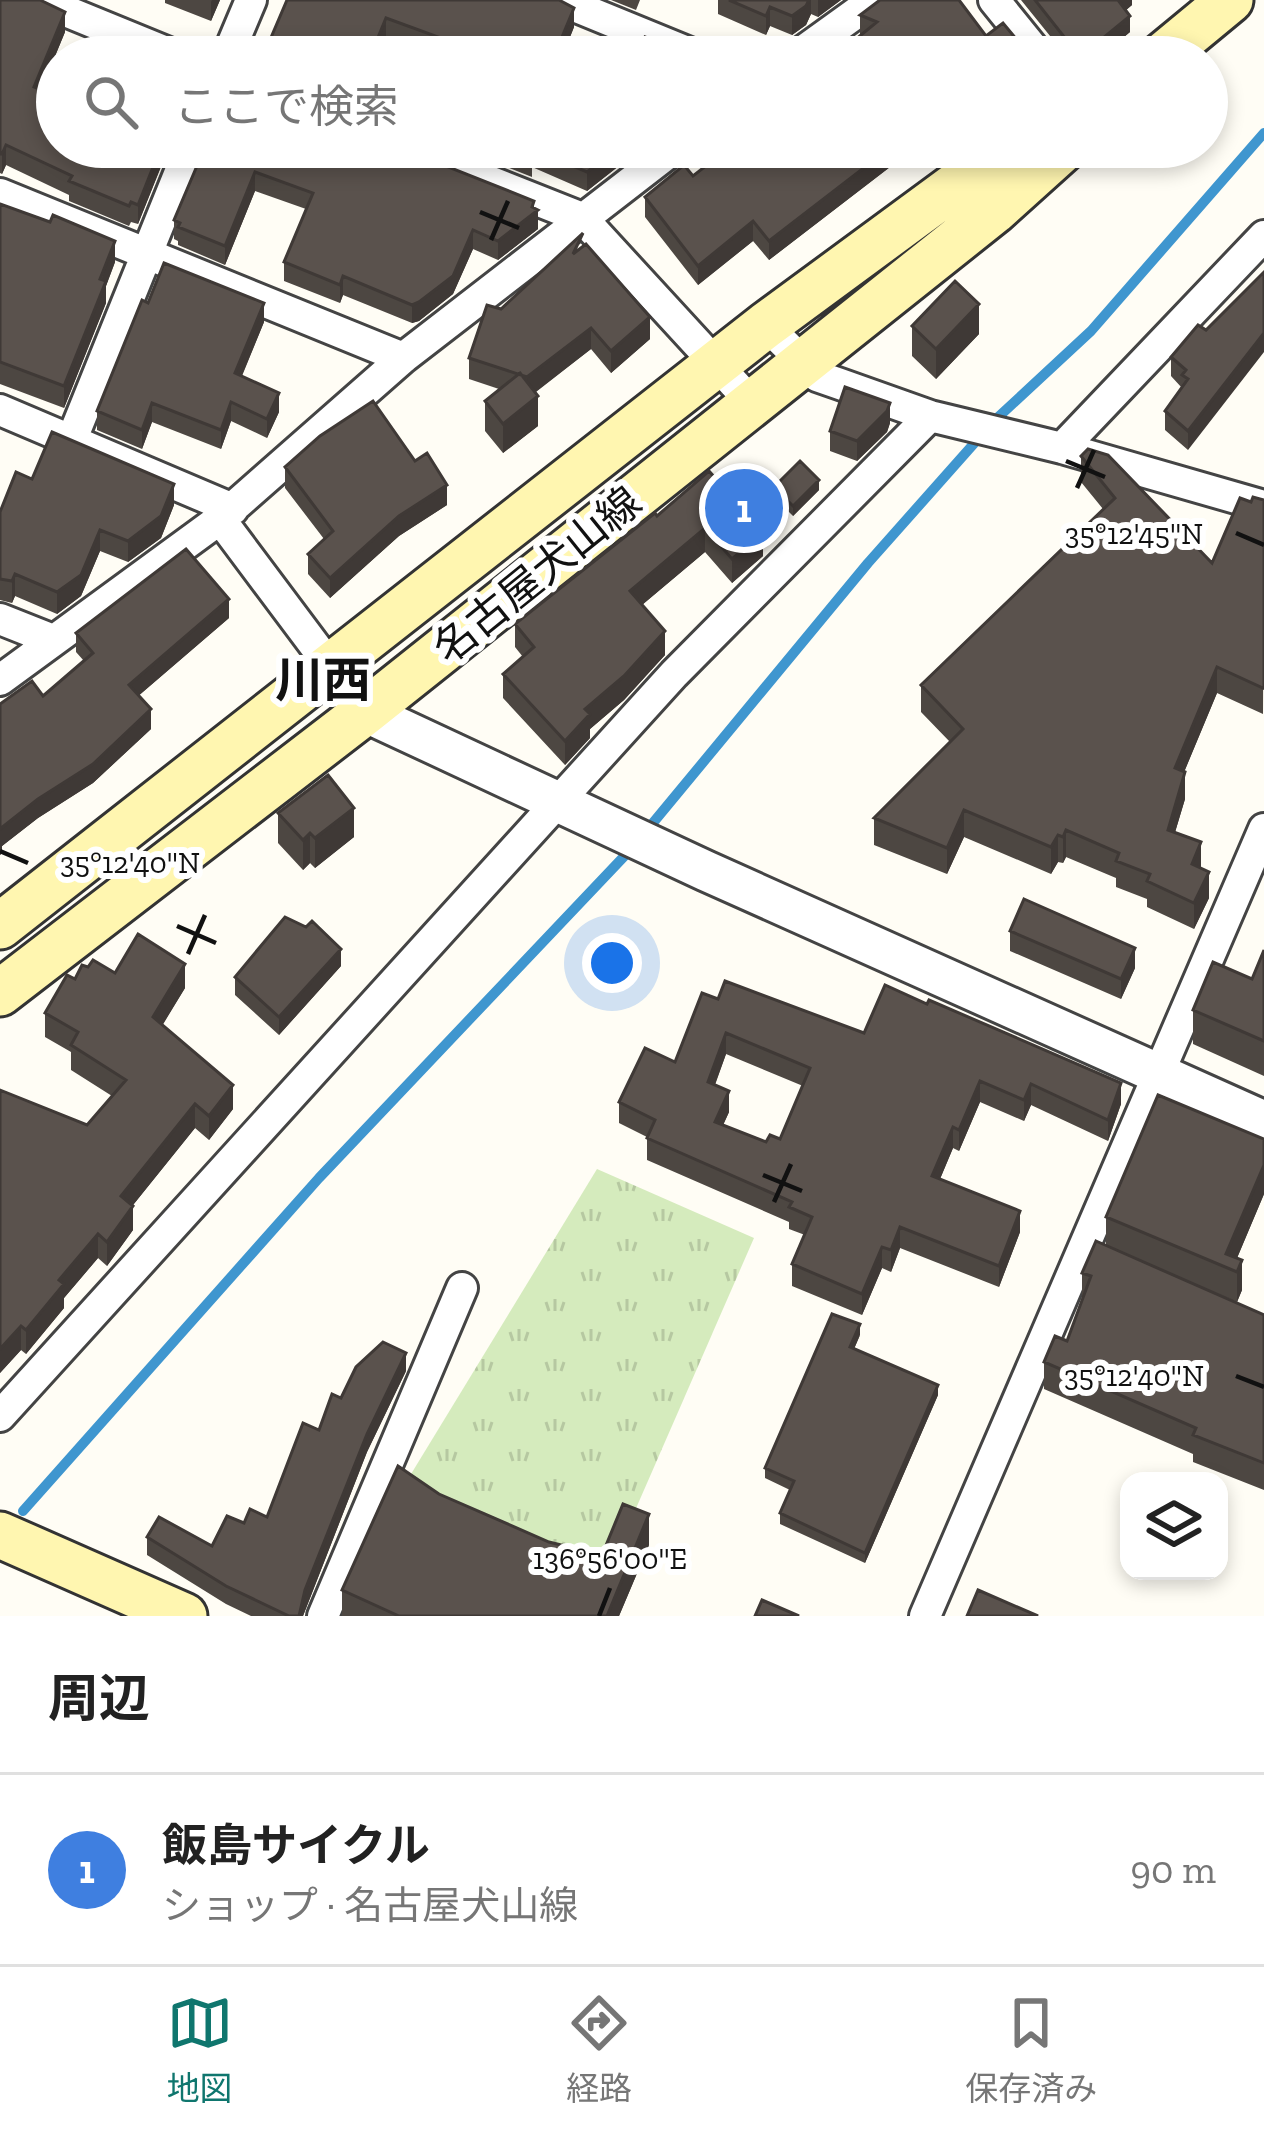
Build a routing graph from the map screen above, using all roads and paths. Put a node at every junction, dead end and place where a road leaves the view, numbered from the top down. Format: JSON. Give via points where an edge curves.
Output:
{"nodes":[{"id":1,"x":39,"y":0,"type":"edge"},
{"id":2,"x":251,"y":0,"type":"edge"},
{"id":3,"x":560,"y":0,"type":"edge"},
{"id":4,"x":874,"y":0,"type":"edge"},
{"id":5,"x":994,"y":0,"type":"edge"},
{"id":6,"x":1230,"y":0,"type":"edge"},
{"id":7,"x":127,"y":36,"type":"edge"},
{"id":8,"x":236,"y":36,"type":"edge"},
{"id":9,"x":648,"y":36,"type":"edge"},
{"id":10,"x":824,"y":36,"type":"edge"},
{"id":11,"x":1023,"y":36,"type":"edge"},
{"id":12,"x":1186,"y":36,"type":"edge"},
{"id":13,"x":181,"y":168,"type":"edge"},
{"id":14,"x":456,"y":168,"type":"edge"},
{"id":15,"x":648,"y":168,"type":"edge"},
{"id":16,"x":979,"y":168,"type":"edge"},
{"id":17,"x":1042,"y":168,"type":"edge"},
{"id":18,"x":0,"y":194,"type":"edge"},
{"id":19,"x":582,"y":218,"type":"junction"},
{"id":20,"x":1264,"y":236,"type":"edge"},
{"id":21,"x":146,"y":255,"type":"junction"},
{"id":22,"x":766,"y":325,"type":"junction"},
{"id":23,"x":403,"y":358,"type":"junction"},
{"id":24,"x":802,"y":361,"type":"junction"},
{"id":25,"x":716,"y":363,"type":"junction"},
{"id":26,"x":752,"y":403,"type":"junction"},
{"id":27,"x":0,"y":410,"type":"edge"},
{"id":28,"x":939,"y":418,"type":"junction"},
{"id":29,"x":72,"y":439,"type":"junction"},
{"id":30,"x":1053,"y":446,"type":"junction"},
{"id":31,"x":1264,"y":506,"type":"edge"},
{"id":32,"x":226,"y":514,"type":"junction"},
{"id":33,"x":0,"y":619,"type":"edge"},
{"id":34,"x":53,"y":640,"type":"junction"},
{"id":35,"x":330,"y":666,"type":"junction"},
{"id":36,"x":0,"y":680,"type":"edge"},
{"id":37,"x":365,"y":712,"type":"junction"},
{"id":38,"x":557,"y":803,"type":"junction"},
{"id":39,"x":1264,"y":829,"type":"edge"},
{"id":40,"x":0,"y":926,"type":"edge"},
{"id":41,"x":0,"y":993,"type":"edge"},
{"id":42,"x":1160,"y":1076,"type":"junction"},
{"id":43,"x":1264,"y":1121,"type":"edge"},
{"id":44,"x":462,"y":1288,"type":"dead end"},
{"id":45,"x":0,"y":1416,"type":"edge"},
{"id":46,"x":0,"y":1535,"type":"edge"},
{"id":47,"x":184,"y":1616,"type":"edge"},
{"id":48,"x":323,"y":1616,"type":"edge"},
{"id":49,"x":926,"y":1616,"type":"edge"}],
"edges":[{"from":1,"to":7,"type":"street"},
{"from":2,"to":8,"type":"street"},
{"from":3,"to":9,"type":"street"},
{"from":4,"to":10,"type":"street"},
{"from":5,"to":11,"type":"street"},
{"from":6,"to":12,"type":"main road"},
{"from":13,"to":21,"type":"street"},
{"from":14,"to":19,"type":"street"},
{"from":15,"to":19,"type":"street"},
{"from":16,"to":22,"type":"main road","name":"名古屋犬山線"},
{"from":17,"to":24,"type":"main road","name":"名古屋犬山線"},
{"from":18,"to":21,"type":"street"},
{"from":19,"to":23,"type":"street"},
{"from":19,"to":25,"type":"street"},
{"from":20,"to":30,"type":"street"},
{"from":21,"to":23,"type":"street"},
{"from":21,"to":29,"type":"street"},
{"from":22,"to":24,"type":"street"},
{"from":22,"to":25,"type":"main road","name":"名古屋犬山線"},
{"from":23,"to":32,"type":"street"},
{"from":24,"to":26,"type":"main road","name":"名古屋犬山線"},
{"from":24,"to":28,"type":"street","via":[[817,376]]},
{"from":25,"to":26,"type":"street"},
{"from":25,"to":35,"type":"main road","name":"名古屋犬山線"},
{"from":26,"to":37,"type":"main road","name":"名古屋犬山線"},
{"from":27,"to":29,"type":"street"},
{"from":28,"to":30,"type":"street"},
{"from":28,"to":38,"type":"street","via":[[674,674]]},
{"from":29,"to":32,"type":"street"},
{"from":30,"to":31,"type":"street"},
{"from":32,"to":34,"type":"street"},
{"from":32,"to":35,"type":"street"},
{"from":33,"to":34,"type":"street"},
{"from":34,"to":36,"type":"street"},
{"from":35,"to":37,"type":"street"},
{"from":35,"to":40,"type":"main road","name":"名古屋犬山線"},
{"from":37,"to":38,"type":"street"},
{"from":37,"to":41,"type":"main road","name":"名古屋犬山線"},
{"from":38,"to":42,"type":"street"},
{"from":38,"to":45,"type":"street"},
{"from":39,"to":42,"type":"street"},
{"from":42,"to":43,"type":"street"},
{"from":42,"to":49,"type":"street"},
{"from":44,"to":48,"type":"street"},
{"from":46,"to":47,"type":"main road"}]}
